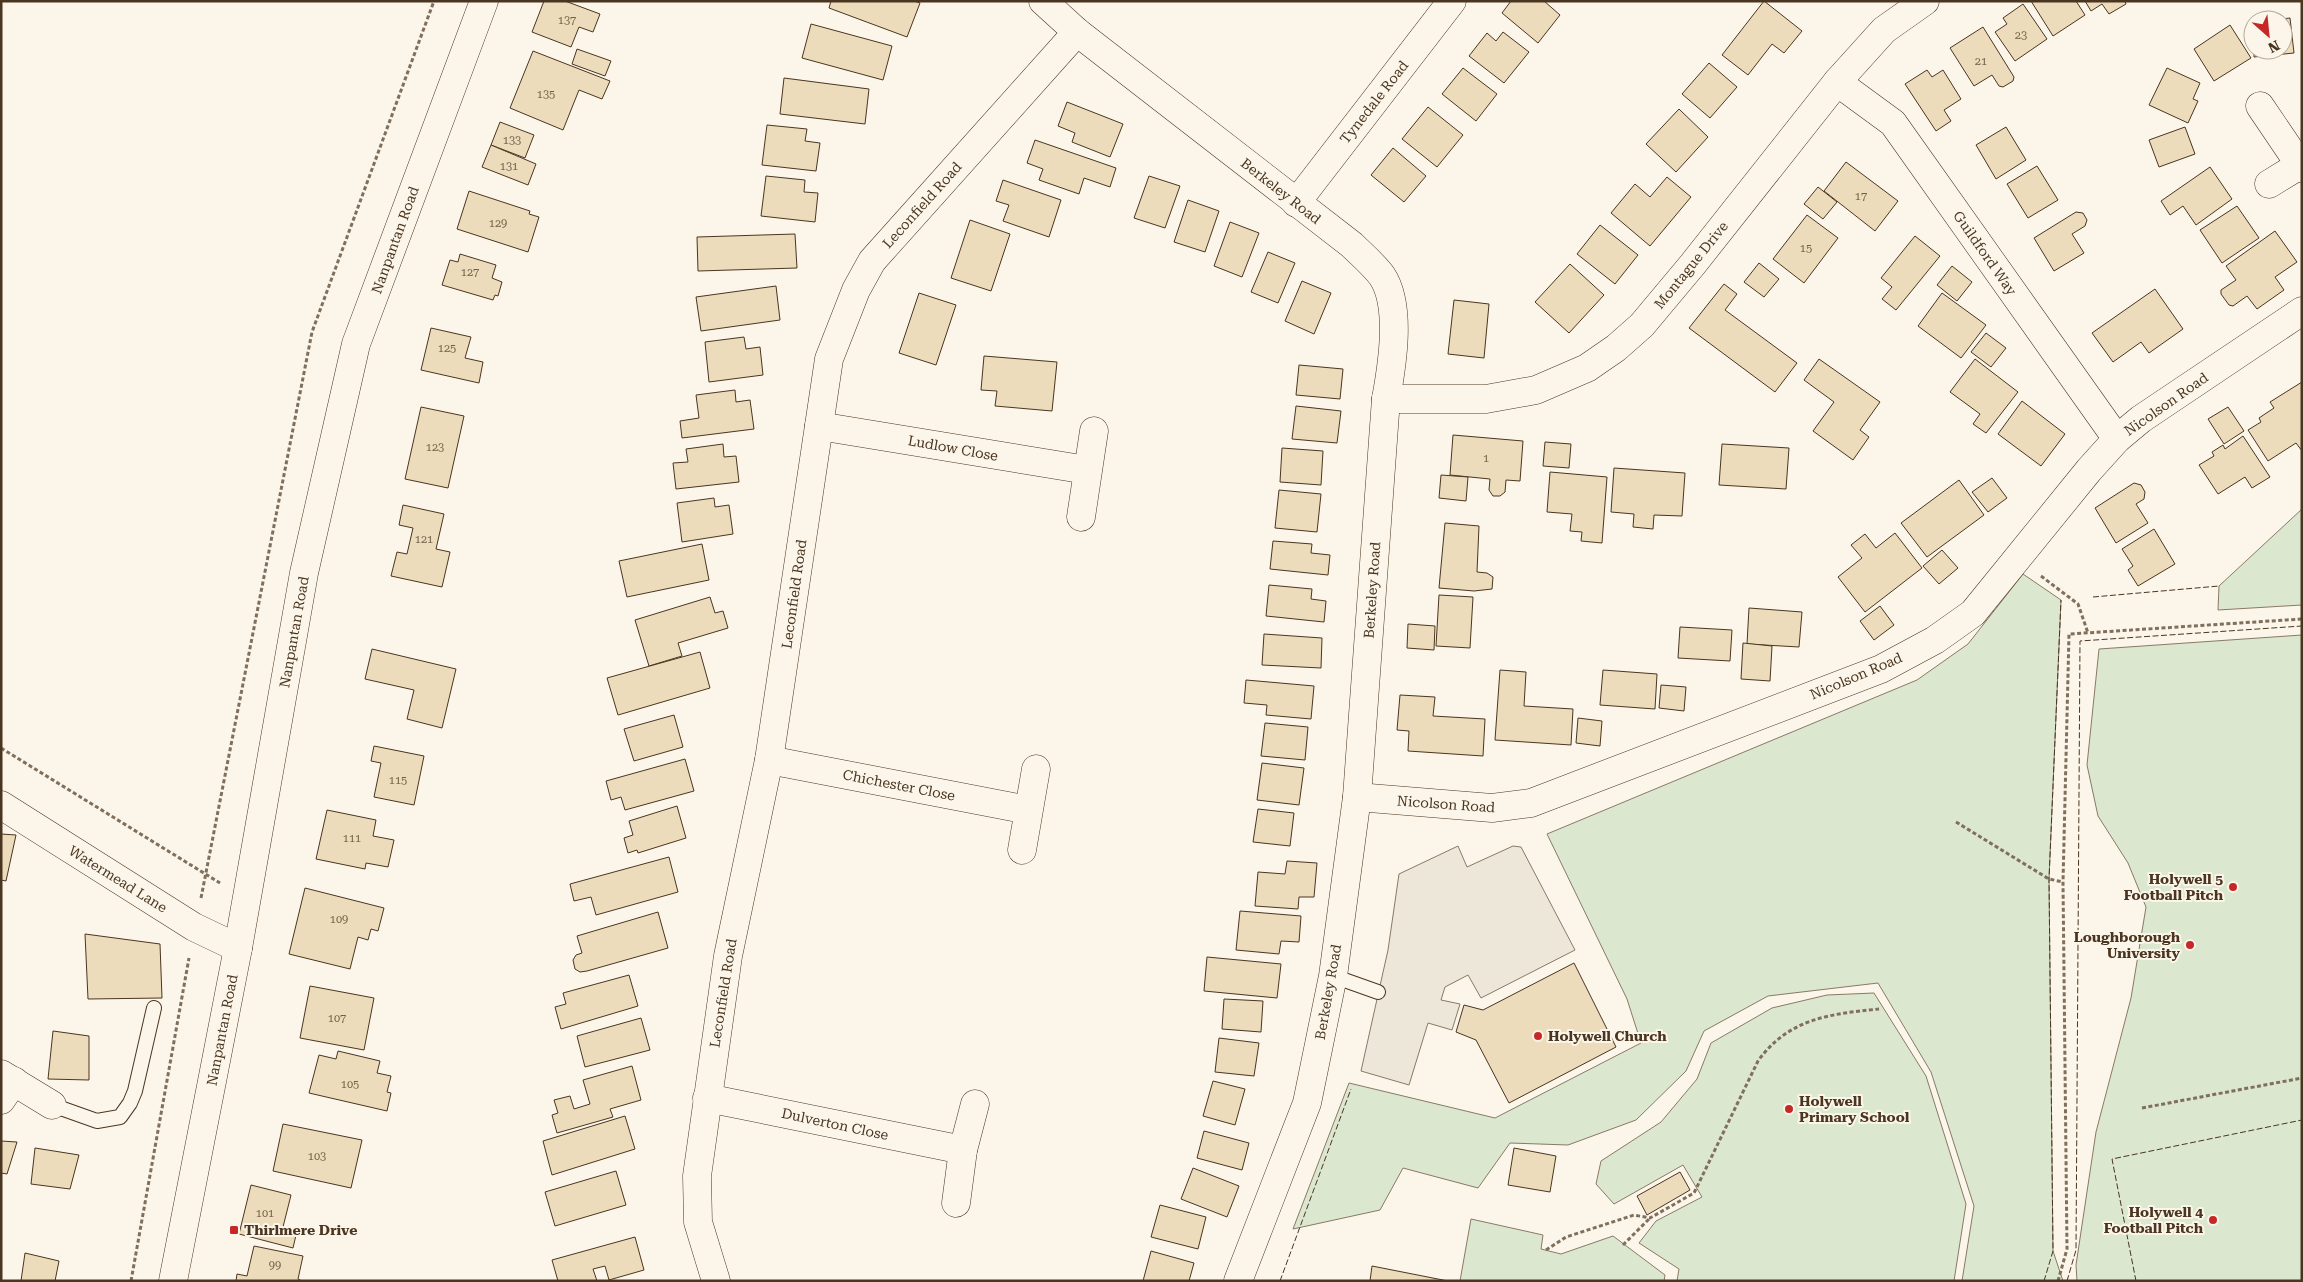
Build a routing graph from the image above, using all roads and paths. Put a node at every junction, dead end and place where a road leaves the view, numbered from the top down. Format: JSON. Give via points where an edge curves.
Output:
{"nodes":[{"id":1,"x":484,"y":1,"type":"edge"},
{"id":2,"x":1043,"y":1,"type":"edge"},
{"id":3,"x":1452,"y":1,"type":"edge"},
{"id":4,"x":1925,"y":1,"type":"edge"},
{"id":5,"x":1077,"y":32,"type":"junction"},
{"id":6,"x":1837,"y":82,"type":"junction"},
{"id":7,"x":2260,"y":106,"type":"dead end"},
{"id":8,"x":2301,"y":166,"type":"edge"},
{"id":9,"x":2270,"y":184,"type":"dead end"},
{"id":10,"x":1296,"y":203,"type":"junction"},
{"id":11,"x":2302,"y":311,"type":"edge"},
{"id":12,"x":1386,"y":399,"type":"junction"},
{"id":13,"x":819,"y":426,"type":"junction"},
{"id":14,"x":1094,"y":431,"type":"dead end"},
{"id":15,"x":2117,"y":438,"type":"junction"},
{"id":16,"x":1087,"y":470,"type":"junction"},
{"id":17,"x":1080,"y":517,"type":"dead end"},
{"id":18,"x":2018,"y":558,"type":"junction"},
{"id":19,"x":2302,"y":619,"type":"edge"},
{"id":20,"x":2088,"y":633,"type":"junction"},
{"id":21,"x":1,"y":748,"type":"edge"},
{"id":22,"x":770,"y":760,"type":"junction"},
{"id":23,"x":1036,"y":769,"type":"dead end"},
{"id":24,"x":1357,"y":797,"type":"junction"},
{"id":25,"x":1,"y":804,"type":"edge"},
{"id":26,"x":1028,"y":810,"type":"junction"},
{"id":27,"x":1956,"y":822,"type":"dead end"},
{"id":28,"x":1022,"y":850,"type":"dead end"},
{"id":29,"x":2063,"y":882,"type":"junction"},
{"id":30,"x":246,"y":900,"type":"junction"},
{"id":31,"x":194,"y":928,"type":"junction"},
{"id":32,"x":238,"y":948,"type":"junction"},
{"id":33,"x":1333,"y":976,"type":"junction"},
{"id":34,"x":1378,"y":992,"type":"dead end"},
{"id":35,"x":154,"y":1008,"type":"dead end"},
{"id":36,"x":1879,"y":1009,"type":"dead end"},
{"id":37,"x":2302,"y":1078,"type":"edge"},
{"id":38,"x":6,"y":1085,"type":"edge"},
{"id":39,"x":707,"y":1098,"type":"junction"},
{"id":40,"x":975,"y":1104,"type":"dead end"},
{"id":41,"x":52,"y":1105,"type":"joint"},
{"id":42,"x":2142,"y":1108,"type":"dead end"},
{"id":43,"x":964,"y":1150,"type":"junction"},
{"id":44,"x":956,"y":1202,"type":"dead end"},
{"id":45,"x":1650,"y":1218,"type":"junction"},
{"id":46,"x":1623,"y":1245,"type":"dead end"},
{"id":47,"x":1546,"y":1250,"type":"dead end"},
{"id":48,"x":131,"y":1281,"type":"edge"},
{"id":49,"x":173,"y":1281,"type":"edge"},
{"id":50,"x":716,"y":1281,"type":"edge"},
{"id":51,"x":1238,"y":1281,"type":"edge"},
{"id":52,"x":2058,"y":1281,"type":"edge"}],
"edges":[{"from":1,"to":30,"type":"street","name":"Nanpantan Road","via":[[356,344],[304,573]]},
{"from":2,"to":5,"type":"street"},
{"from":3,"to":10,"type":"street","name":"Tynedale Road"},
{"from":4,"to":6,"type":"street","name":"Montague Drive","via":[[1884,30]]},
{"from":5,"to":10,"type":"street","name":"Berkeley Road"},
{"from":5,"to":13,"type":"street","name":"Leconfield Road","via":[[872,260],[856,290],[829,359]]},
{"from":6,"to":12,"type":"street","name":"Montague Drive","via":[[1693,264],[1642,325],[1616,348],[1587,368],[1536,390],[1486,399]]},
{"from":6,"to":15,"type":"street","name":"Guildford Way","via":[[1893,123]]},
{"from":7,"to":8,"type":"street"},
{"from":8,"to":9,"type":"street"},
{"from":10,"to":12,"type":"street","name":"Berkeley Road","via":[[1352,245],[1383,277],[1393,307],[1394,332]]},
{"from":11,"to":15,"type":"street","name":"Nicolson Road"},
{"from":12,"to":24,"type":"street","name":"Berkeley Road"},
{"from":13,"to":16,"type":"street","name":"Ludlow Close"},
{"from":13,"to":22,"type":"street","name":"Leconfield Road"},
{"from":14,"to":16,"type":"street"},
{"from":15,"to":18,"type":"street","name":"Nicolson Road"},
{"from":16,"to":17,"type":"street"},
{"from":18,"to":20,"type":"path","via":[[2078,604]]},
{"from":18,"to":24,"type":"street","name":"Nicolson Road","via":[[1973,613],[1935,640],[1880,669],[1531,804],[1492,808]]},
{"from":19,"to":20,"type":"path"},
{"from":20,"to":29,"type":"path","via":[[2069,634]]},
{"from":21,"to":30,"type":"path"},
{"from":22,"to":26,"type":"street","name":"Chichester Close"},
{"from":22,"to":39,"type":"street","name":"Leconfield Road","via":[[728,956]]},
{"from":23,"to":26,"type":"street"},
{"from":24,"to":33,"type":"street","name":"Berkeley Road"},
{"from":25,"to":31,"type":"street","name":"Watermead Lane"},
{"from":26,"to":28,"type":"street"},
{"from":27,"to":29,"type":"path","via":[[2049,878]]},
{"from":29,"to":52,"type":"path","via":[[2067,1249]]},
{"from":30,"to":32,"type":"street","name":"Nanpantan Road"},
{"from":31,"to":32,"type":"street","name":"Watermead Lane"},
{"from":31,"to":48,"type":"path"},
{"from":32,"to":49,"type":"street","name":"Nanpantan Road"},
{"from":33,"to":34,"type":"lane"},
{"from":33,"to":51,"type":"street","name":"Berkeley Road","via":[[1307,1103]]},
{"from":35,"to":41,"type":"lane","via":[[135,1091],[120,1116],[97,1121]]},
{"from":36,"to":45,"type":"path","via":[[1821,1017],[1770,1043],[1758,1060],[1694,1193]]},
{"from":37,"to":42,"type":"path"},
{"from":38,"to":41,"type":"street"},
{"from":39,"to":43,"type":"street","name":"Dulverton Close"},
{"from":39,"to":50,"type":"street","name":"Leconfield Road","via":[[697,1176],[698,1222]]},
{"from":40,"to":43,"type":"street"},
{"from":43,"to":44,"type":"street"},
{"from":45,"to":46,"type":"path"},
{"from":45,"to":47,"type":"path","via":[[1634,1215],[1566,1238]]}]}
